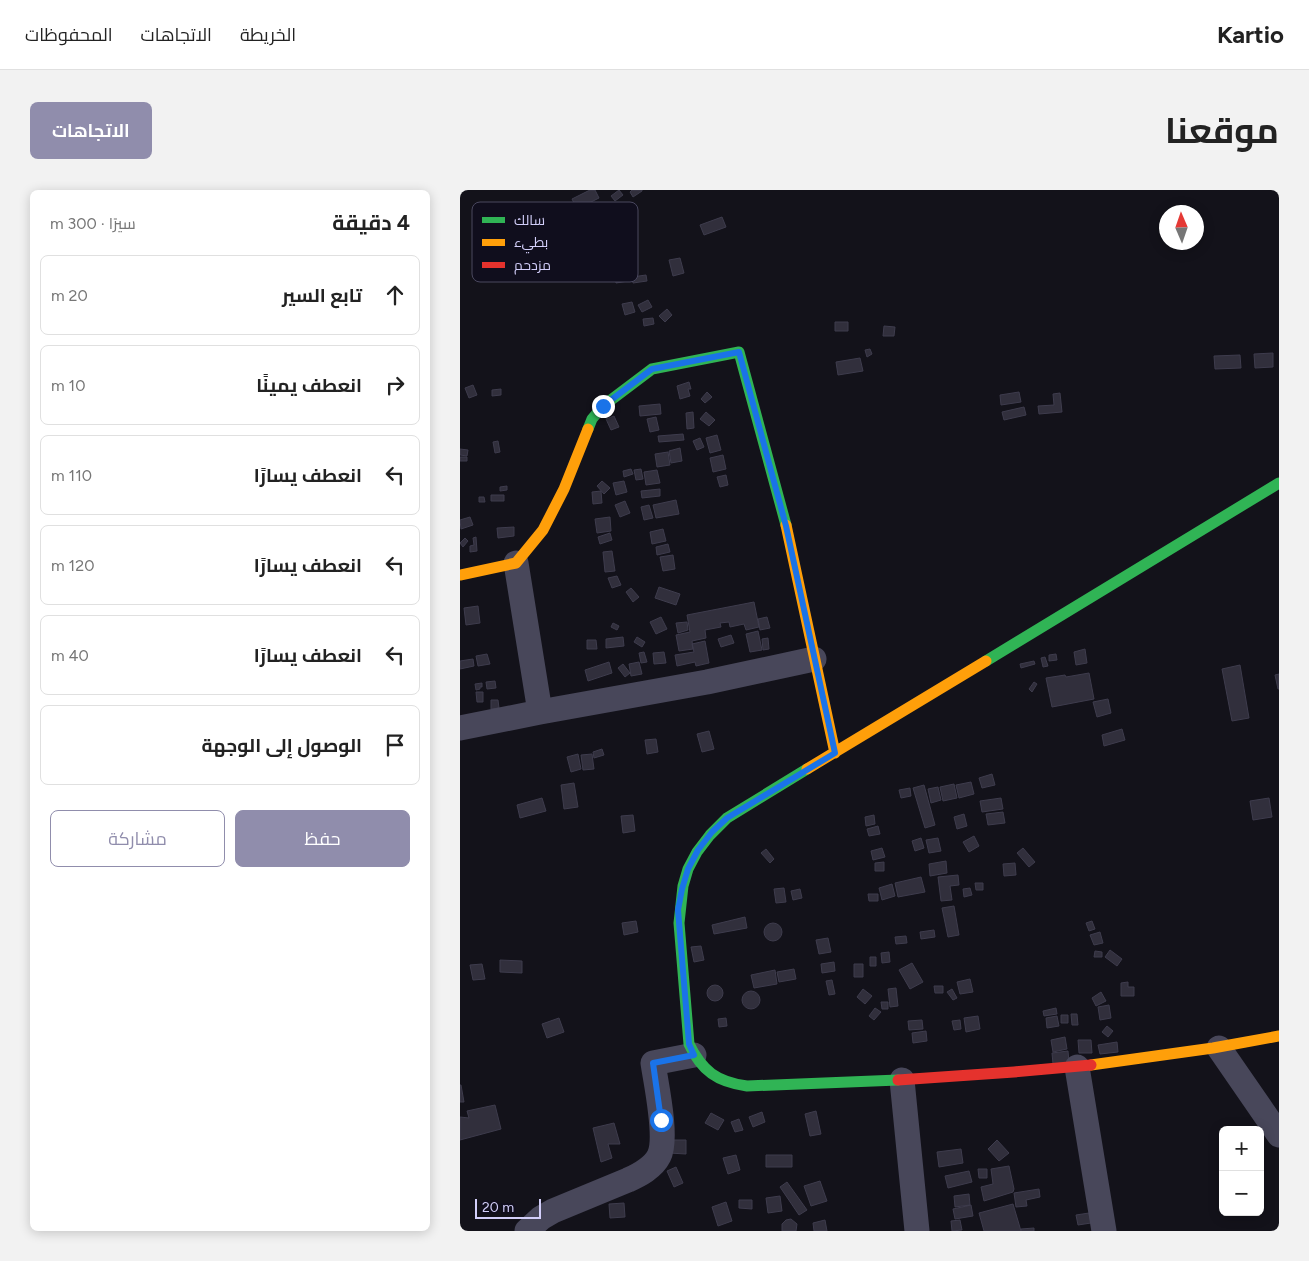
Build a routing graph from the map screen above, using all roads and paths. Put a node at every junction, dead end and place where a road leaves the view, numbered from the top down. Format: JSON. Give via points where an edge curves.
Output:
{"nodes":[{"id":1,"x":1279,"y":483,"type":"edge"},
{"id":2,"x":516,"y":563,"type":"junction"},
{"id":3,"x":460,"y":575,"type":"edge"},
{"id":4,"x":814,"y":658,"type":"junction"},
{"id":5,"x":540,"y":712,"type":"junction"},
{"id":6,"x":460,"y":728,"type":"edge"},
{"id":7,"x":835,"y":753,"type":"junction"},
{"id":8,"x":1279,"y":1036,"type":"edge"},
{"id":9,"x":1220,"y":1048,"type":"junction"},
{"id":10,"x":694,"y":1055,"type":"junction"},
{"id":11,"x":1077,"y":1067,"type":"junction"},
{"id":12,"x":902,"y":1080,"type":"junction"},
{"id":13,"x":1279,"y":1135,"type":"edge"},
{"id":14,"x":527,"y":1231,"type":"edge"},
{"id":15,"x":917,"y":1231,"type":"edge"},
{"id":16,"x":1104,"y":1231,"type":"edge"}],
"edges":[{"from":1,"to":7,"type":"street"},
{"from":2,"to":3,"type":"street"},
{"from":2,"to":4,"type":"street","via":[[543,530],[564,490],[592,419],[603,406],[652,369],[739,352],[786,526]]},
{"from":2,"to":5,"type":"street"},
{"from":4,"to":5,"type":"street","via":[[707,682]]},
{"from":4,"to":7,"type":"street"},
{"from":5,"to":6,"type":"street"},
{"from":7,"to":10,"type":"street","via":[[727,818],[712,832],[688,869],[678,910],[689,1044]]},
{"from":8,"to":9,"type":"street"},
{"from":9,"to":11,"type":"street"},
{"from":9,"to":13,"type":"street"},
{"from":10,"to":12,"type":"street","via":[[711,1075],[734,1085]]},
{"from":10,"to":14,"type":"street","via":[[653,1063],[661,1144],[659,1156],[650,1166],[628,1180],[553,1211]]},
{"from":11,"to":12,"type":"street"},
{"from":11,"to":16,"type":"street"},
{"from":12,"to":15,"type":"street"}]}
